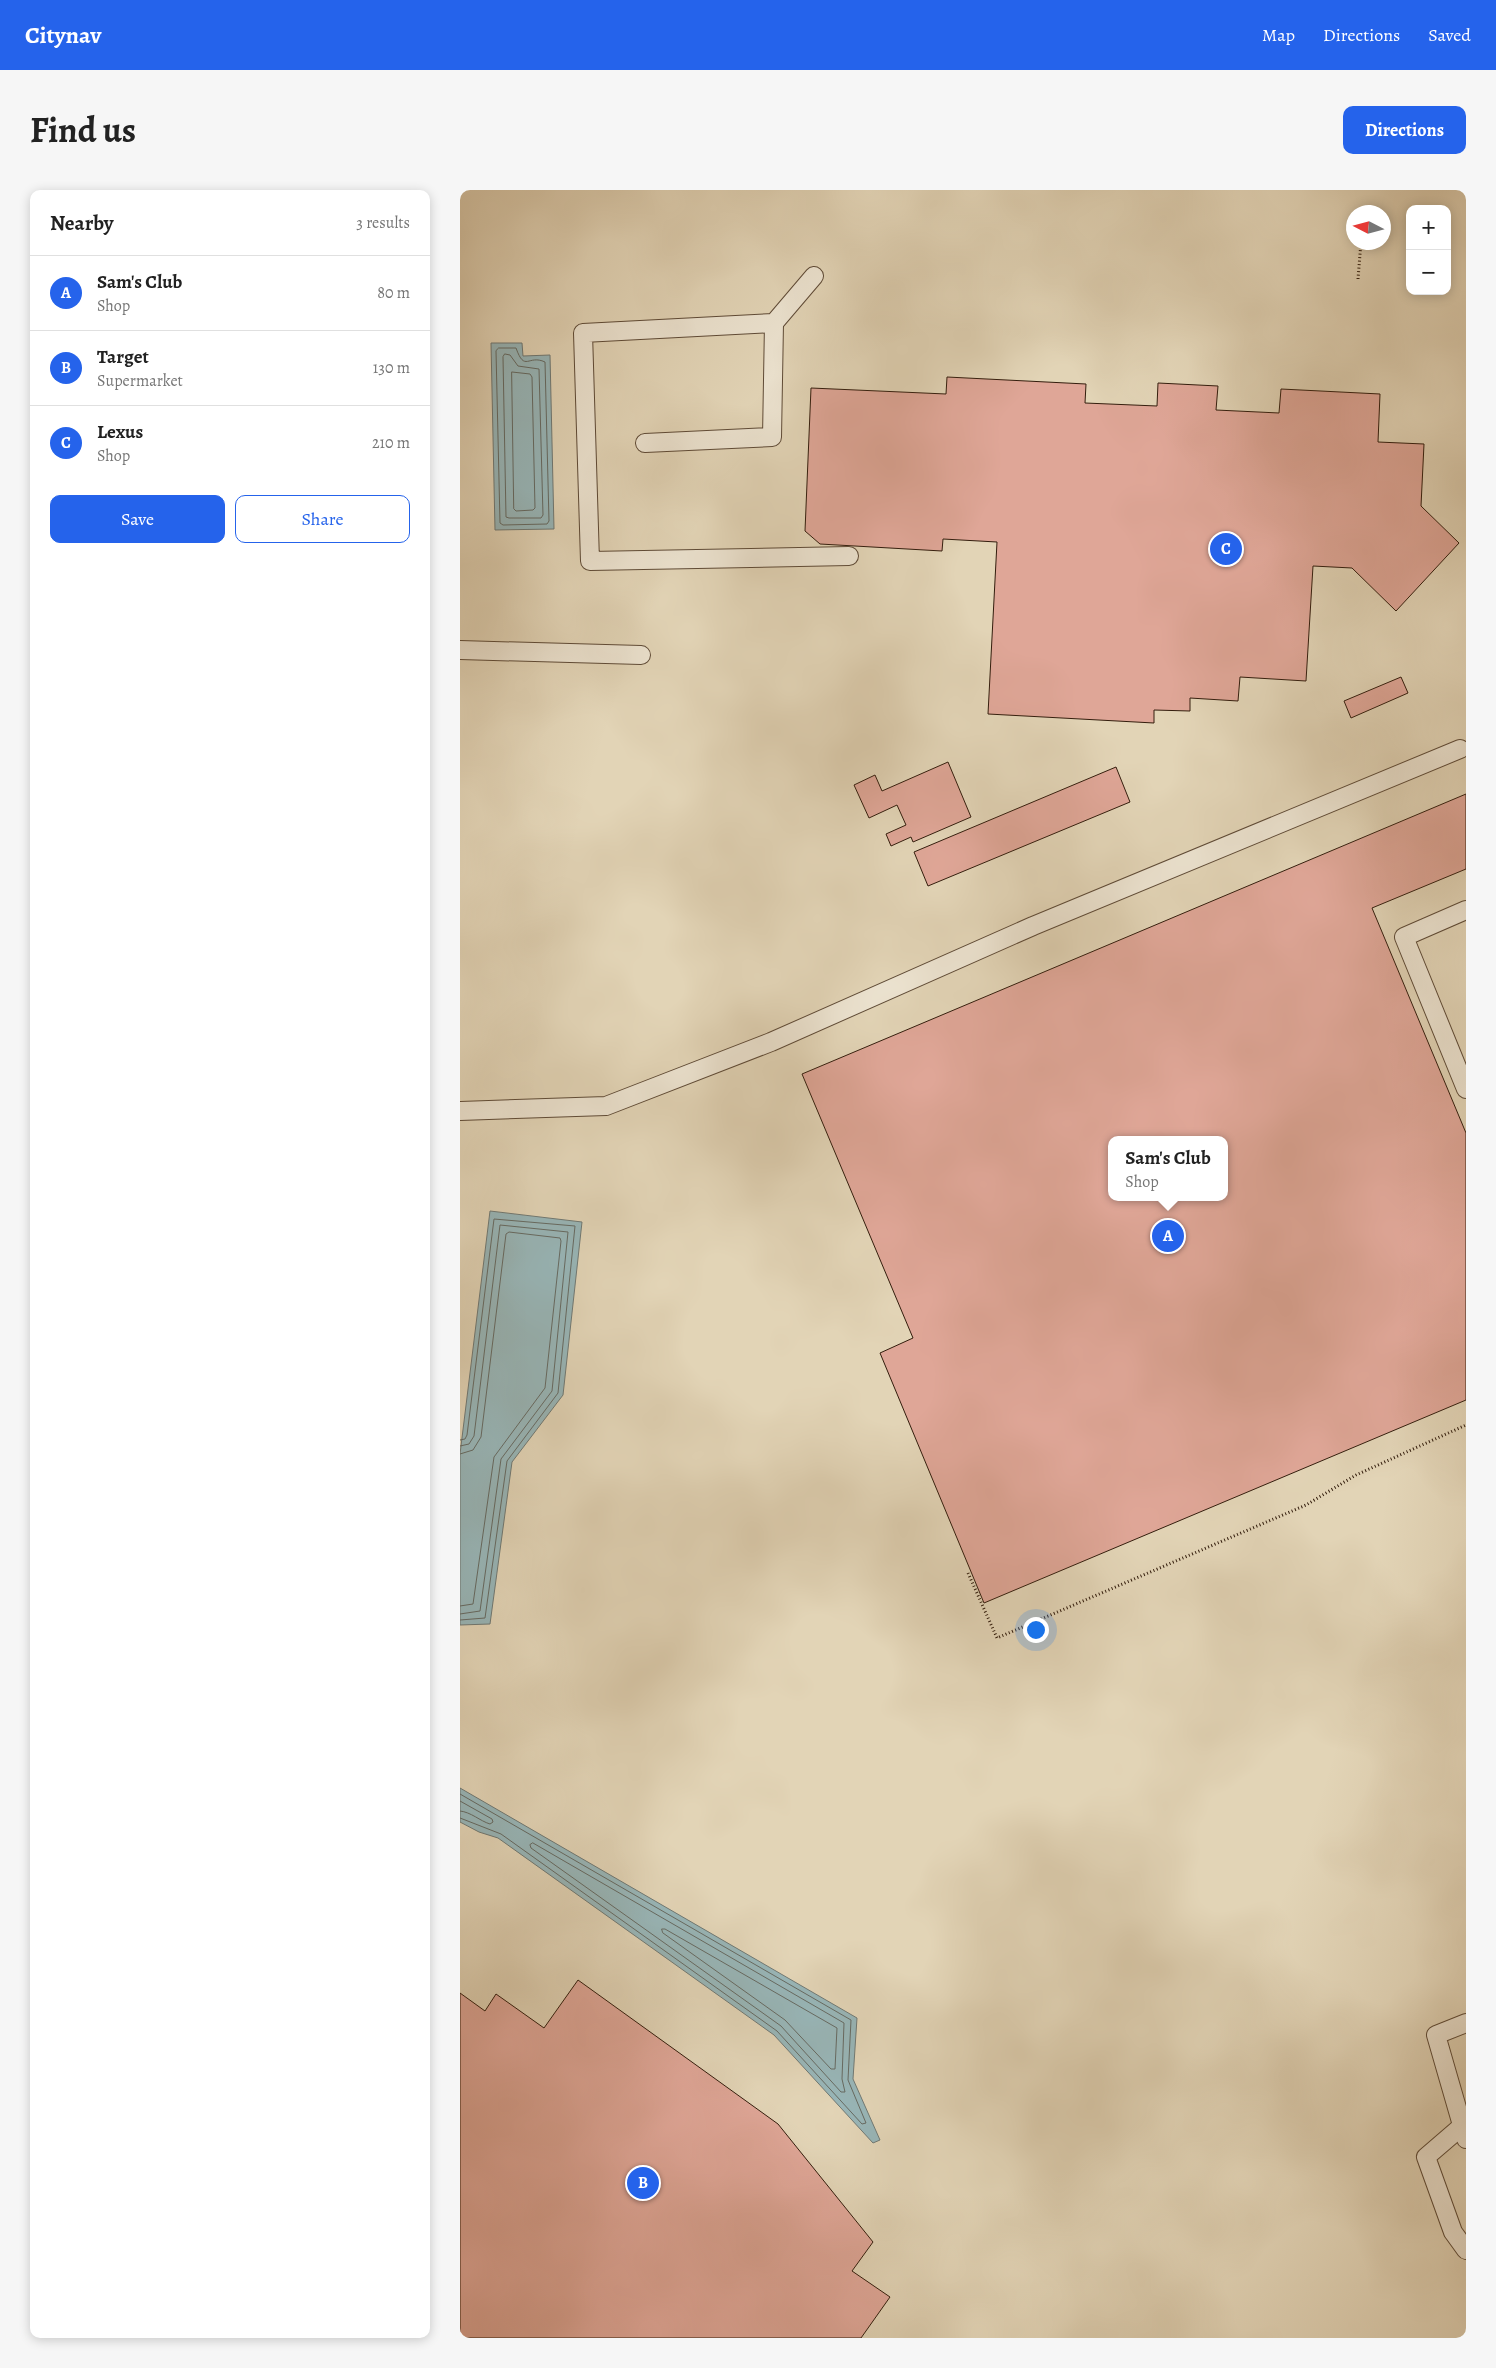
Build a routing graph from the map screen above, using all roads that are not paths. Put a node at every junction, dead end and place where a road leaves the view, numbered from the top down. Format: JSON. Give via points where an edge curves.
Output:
{"nodes":[{"id":1,"x":814,"y":276,"type":"dead end"},
{"id":2,"x":774,"y":323,"type":"junction"},
{"id":3,"x":645,"y":443,"type":"dead end"},
{"id":4,"x":849,"y":556,"type":"dead end"},
{"id":5,"x":460,"y":650,"type":"edge"},
{"id":6,"x":641,"y":655,"type":"dead end"},
{"id":7,"x":1464,"y":753,"type":"edge"},
{"id":8,"x":1466,"y":910,"type":"edge"},
{"id":9,"x":1466,"y":1090,"type":"edge"},
{"id":10,"x":460,"y":1111,"type":"edge"},
{"id":11,"x":1466,"y":2023,"type":"edge"},
{"id":12,"x":1464,"y":2132,"type":"edge"},
{"id":13,"x":1466,"y":2250,"type":"edge"}],
"edges":[{"from":1,"to":2,"type":"lane"},
{"from":2,"to":3,"type":"lane","via":[[772,437]]},
{"from":2,"to":4,"type":"lane","via":[[583,333],[590,561]]},
{"from":5,"to":6,"type":"lane"},
{"from":7,"to":10,"type":"lane","via":[[1032,926],[771,1042],[606,1106]]},
{"from":8,"to":9,"type":"lane","via":[[1404,937]]},
{"from":11,"to":12,"type":"lane","via":[[1436,2035]]},
{"from":12,"to":13,"type":"lane","via":[[1426,2157],[1453,2232]]}]}
